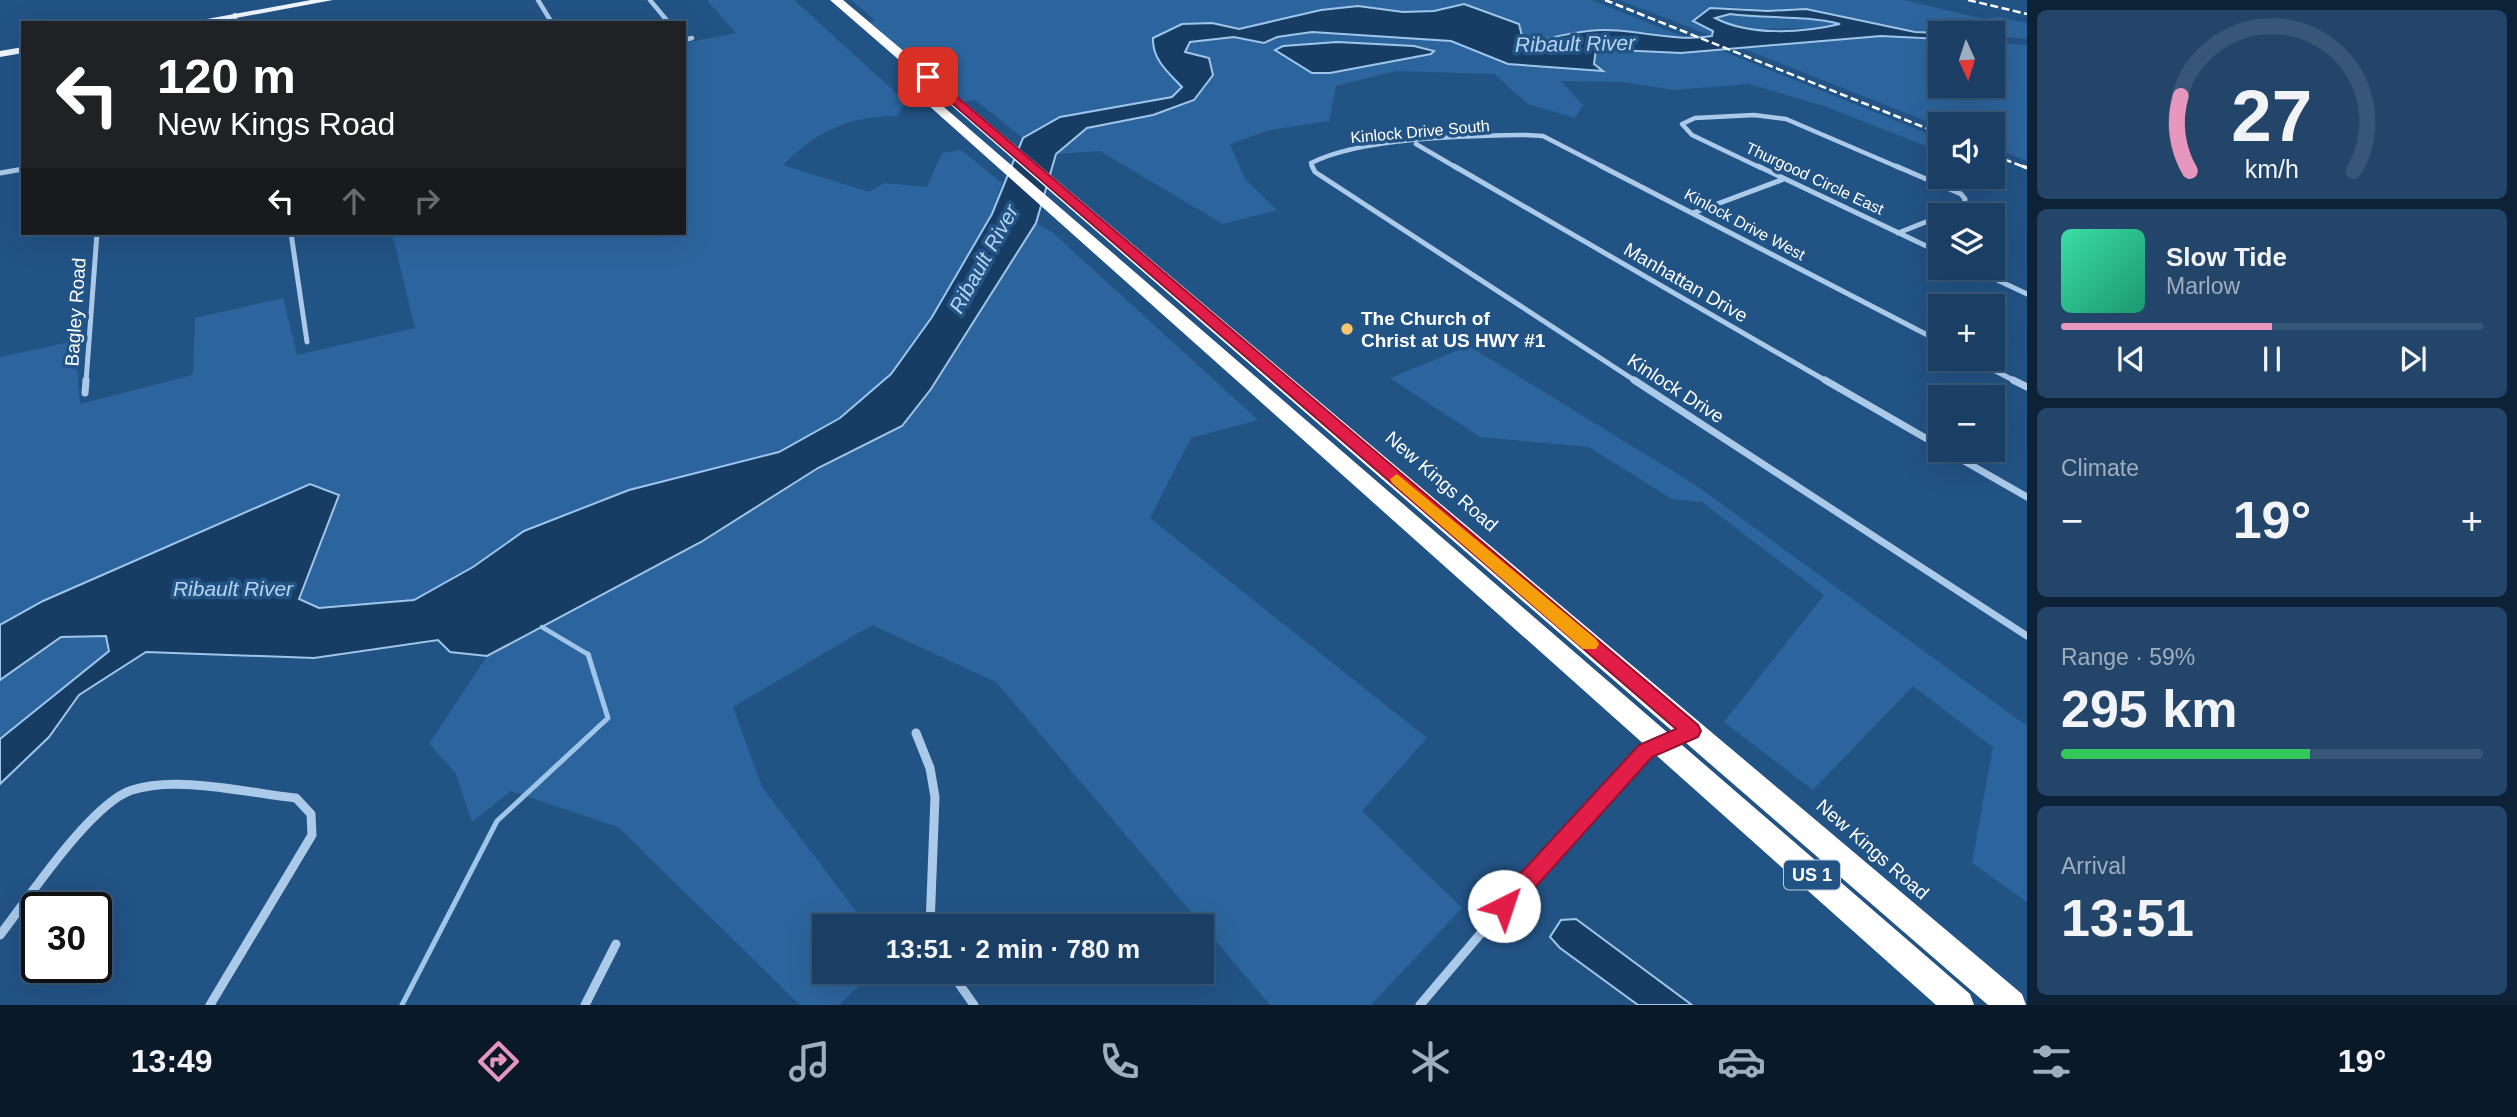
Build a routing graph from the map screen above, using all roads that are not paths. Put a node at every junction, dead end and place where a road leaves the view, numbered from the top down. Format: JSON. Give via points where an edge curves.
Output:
{"nodes":[{"id":1,"x":328,"y":0,"type":"edge"},
{"id":2,"x":538,"y":0,"type":"edge"},
{"id":3,"x":650,"y":0,"type":"edge"},
{"id":4,"x":831,"y":4,"type":"edge"},
{"id":5,"x":235,"y":19,"type":"edge"},
{"id":6,"x":212,"y":21,"type":"edge"},
{"id":7,"x":551,"y":21,"type":"edge"},
{"id":8,"x":667,"y":21,"type":"edge"},
{"id":9,"x":692,"y":38,"type":"dead end"},
{"id":10,"x":686,"y":40,"type":"edge"},
{"id":11,"x":21,"y":50,"type":"edge"},
{"id":12,"x":0,"y":54,"type":"edge"},
{"id":13,"x":928,"y":77,"type":"junction"},
{"id":14,"x":911,"y":81,"type":"junction"},
{"id":15,"x":1534,"y":135,"type":"joint"},
{"id":16,"x":1416,"y":144,"type":"junction"},
{"id":17,"x":1001,"y":150,"type":"junction"},
{"id":18,"x":1311,"y":163,"type":"joint"},
{"id":19,"x":21,"y":169,"type":"edge"},
{"id":20,"x":0,"y":173,"type":"edge"},
{"id":21,"x":1785,"y":179,"type":"junction"},
{"id":22,"x":1964,"y":203,"type":"edge"},
{"id":23,"x":1693,"y":214,"type":"junction"},
{"id":24,"x":1928,"y":220,"type":"edge"},
{"id":25,"x":1898,"y":233,"type":"junction"},
{"id":26,"x":97,"y":235,"type":"edge"},
{"id":27,"x":290,"y":235,"type":"edge"},
{"id":28,"x":1928,"y":247,"type":"edge"},
{"id":29,"x":1997,"y":280,"type":"edge"},
{"id":30,"x":2027,"y":294,"type":"edge"},
{"id":31,"x":1928,"y":335,"type":"edge"},
{"id":32,"x":307,"y":342,"type":"dead end"},
{"id":33,"x":1996,"y":371,"type":"edge"},
{"id":34,"x":2027,"y":387,"type":"edge"},
{"id":35,"x":85,"y":393,"type":"dead end"},
{"id":36,"x":1315,"y":422,"type":"junction"},
{"id":37,"x":1928,"y":440,"type":"edge"},
{"id":38,"x":1966,"y":462,"type":"edge"},
{"id":39,"x":2027,"y":497,"type":"edge"},
{"id":40,"x":2027,"y":636,"type":"edge"},
{"id":41,"x":1691,"y":731,"type":"junction"},
{"id":42,"x":916,"y":733,"type":"dead end"},
{"id":43,"x":1664,"y":744,"type":"junction"},
{"id":44,"x":929,"y":914,"type":"edge"},
{"id":45,"x":0,"y":935,"type":"edge"},
{"id":46,"x":616,"y":944,"type":"dead end"},
{"id":47,"x":959,"y":984,"type":"edge"},
{"id":48,"x":210,"y":1005,"type":"edge"},
{"id":49,"x":585,"y":1005,"type":"edge"},
{"id":50,"x":974,"y":1005,"type":"edge"},
{"id":51,"x":1420,"y":1005,"type":"edge"},
{"id":52,"x":1959,"y":1005,"type":"edge"},
{"id":53,"x":2011,"y":1005,"type":"edge"}],
"edges":[{"from":1,"to":5,"type":"main road"},
{"from":2,"to":7,"type":"street"},
{"from":3,"to":8,"type":"street"},
{"from":4,"to":13,"type":"highway","name":"New Kings Road","number":"US 1"},
{"from":4,"to":14,"type":"highway","name":"New Kings Road","number":"US 1"},
{"from":5,"to":6,"type":"main road"},
{"from":9,"to":10,"type":"street"},
{"from":11,"to":12,"type":"main road"},
{"from":13,"to":14,"type":"street"},
{"from":13,"to":17,"type":"highway","name":"New Kings Road","number":"US 1"},
{"from":14,"to":17,"type":"highway","name":"New Kings Road","number":"US 1"},
{"from":15,"to":16,"type":"street","name":"Kinlock Drive South"},
{"from":15,"to":23,"type":"street","name":"Kinlock Drive West","via":[[1552,139]]},
{"from":16,"to":18,"type":"street","name":"Kinlock Drive South","via":[[1331,152]]},
{"from":16,"to":37,"type":"street","name":"Manhattan Drive"},
{"from":17,"to":36,"type":"highway","name":"New Kings Road","number":"US 1"},
{"from":18,"to":40,"type":"street","name":"Kinlock Drive","via":[[1315,172]]},
{"from":19,"to":20,"type":"street"},
{"from":21,"to":22,"type":"street","name":"Thurgood Circle East","via":[[1692,135],[1682,124],[1695,118],[1777,117],[1796,122],[1954,189]]},
{"from":21,"to":23,"type":"street"},
{"from":21,"to":25,"type":"street","name":"Thurgood Circle East"},
{"from":23,"to":31,"type":"street","name":"Kinlock Drive West"},
{"from":24,"to":25,"type":"street"},
{"from":25,"to":28,"type":"street","name":"Thurgood Circle East"},
{"from":26,"to":35,"type":"street","name":"Bagley Road"},
{"from":27,"to":32,"type":"street"},
{"from":29,"to":30,"type":"street"},
{"from":33,"to":34,"type":"street"},
{"from":36,"to":41,"type":"highway","name":"New Kings Road","number":"US 1"},
{"from":36,"to":43,"type":"highway","name":"New Kings Road","number":"US 1"},
{"from":38,"to":39,"type":"street","name":"Manhattan Drive"},
{"from":41,"to":43,"type":"street"},
{"from":41,"to":53,"type":"highway","name":"New Kings Road","number":"US 1"},
{"from":42,"to":44,"type":"street","via":[[933,778],[937,821]]},
{"from":43,"to":51,"type":"street","via":[[1646,751],[1521,886]]},
{"from":43,"to":52,"type":"highway","name":"New Kings Road","number":"US 1"},
{"from":45,"to":48,"type":"street","via":[[88,822],[131,790],[167,784],[296,798],[309,807],[314,820],[307,847]]},
{"from":46,"to":49,"type":"street"},
{"from":47,"to":50,"type":"street"}]}
